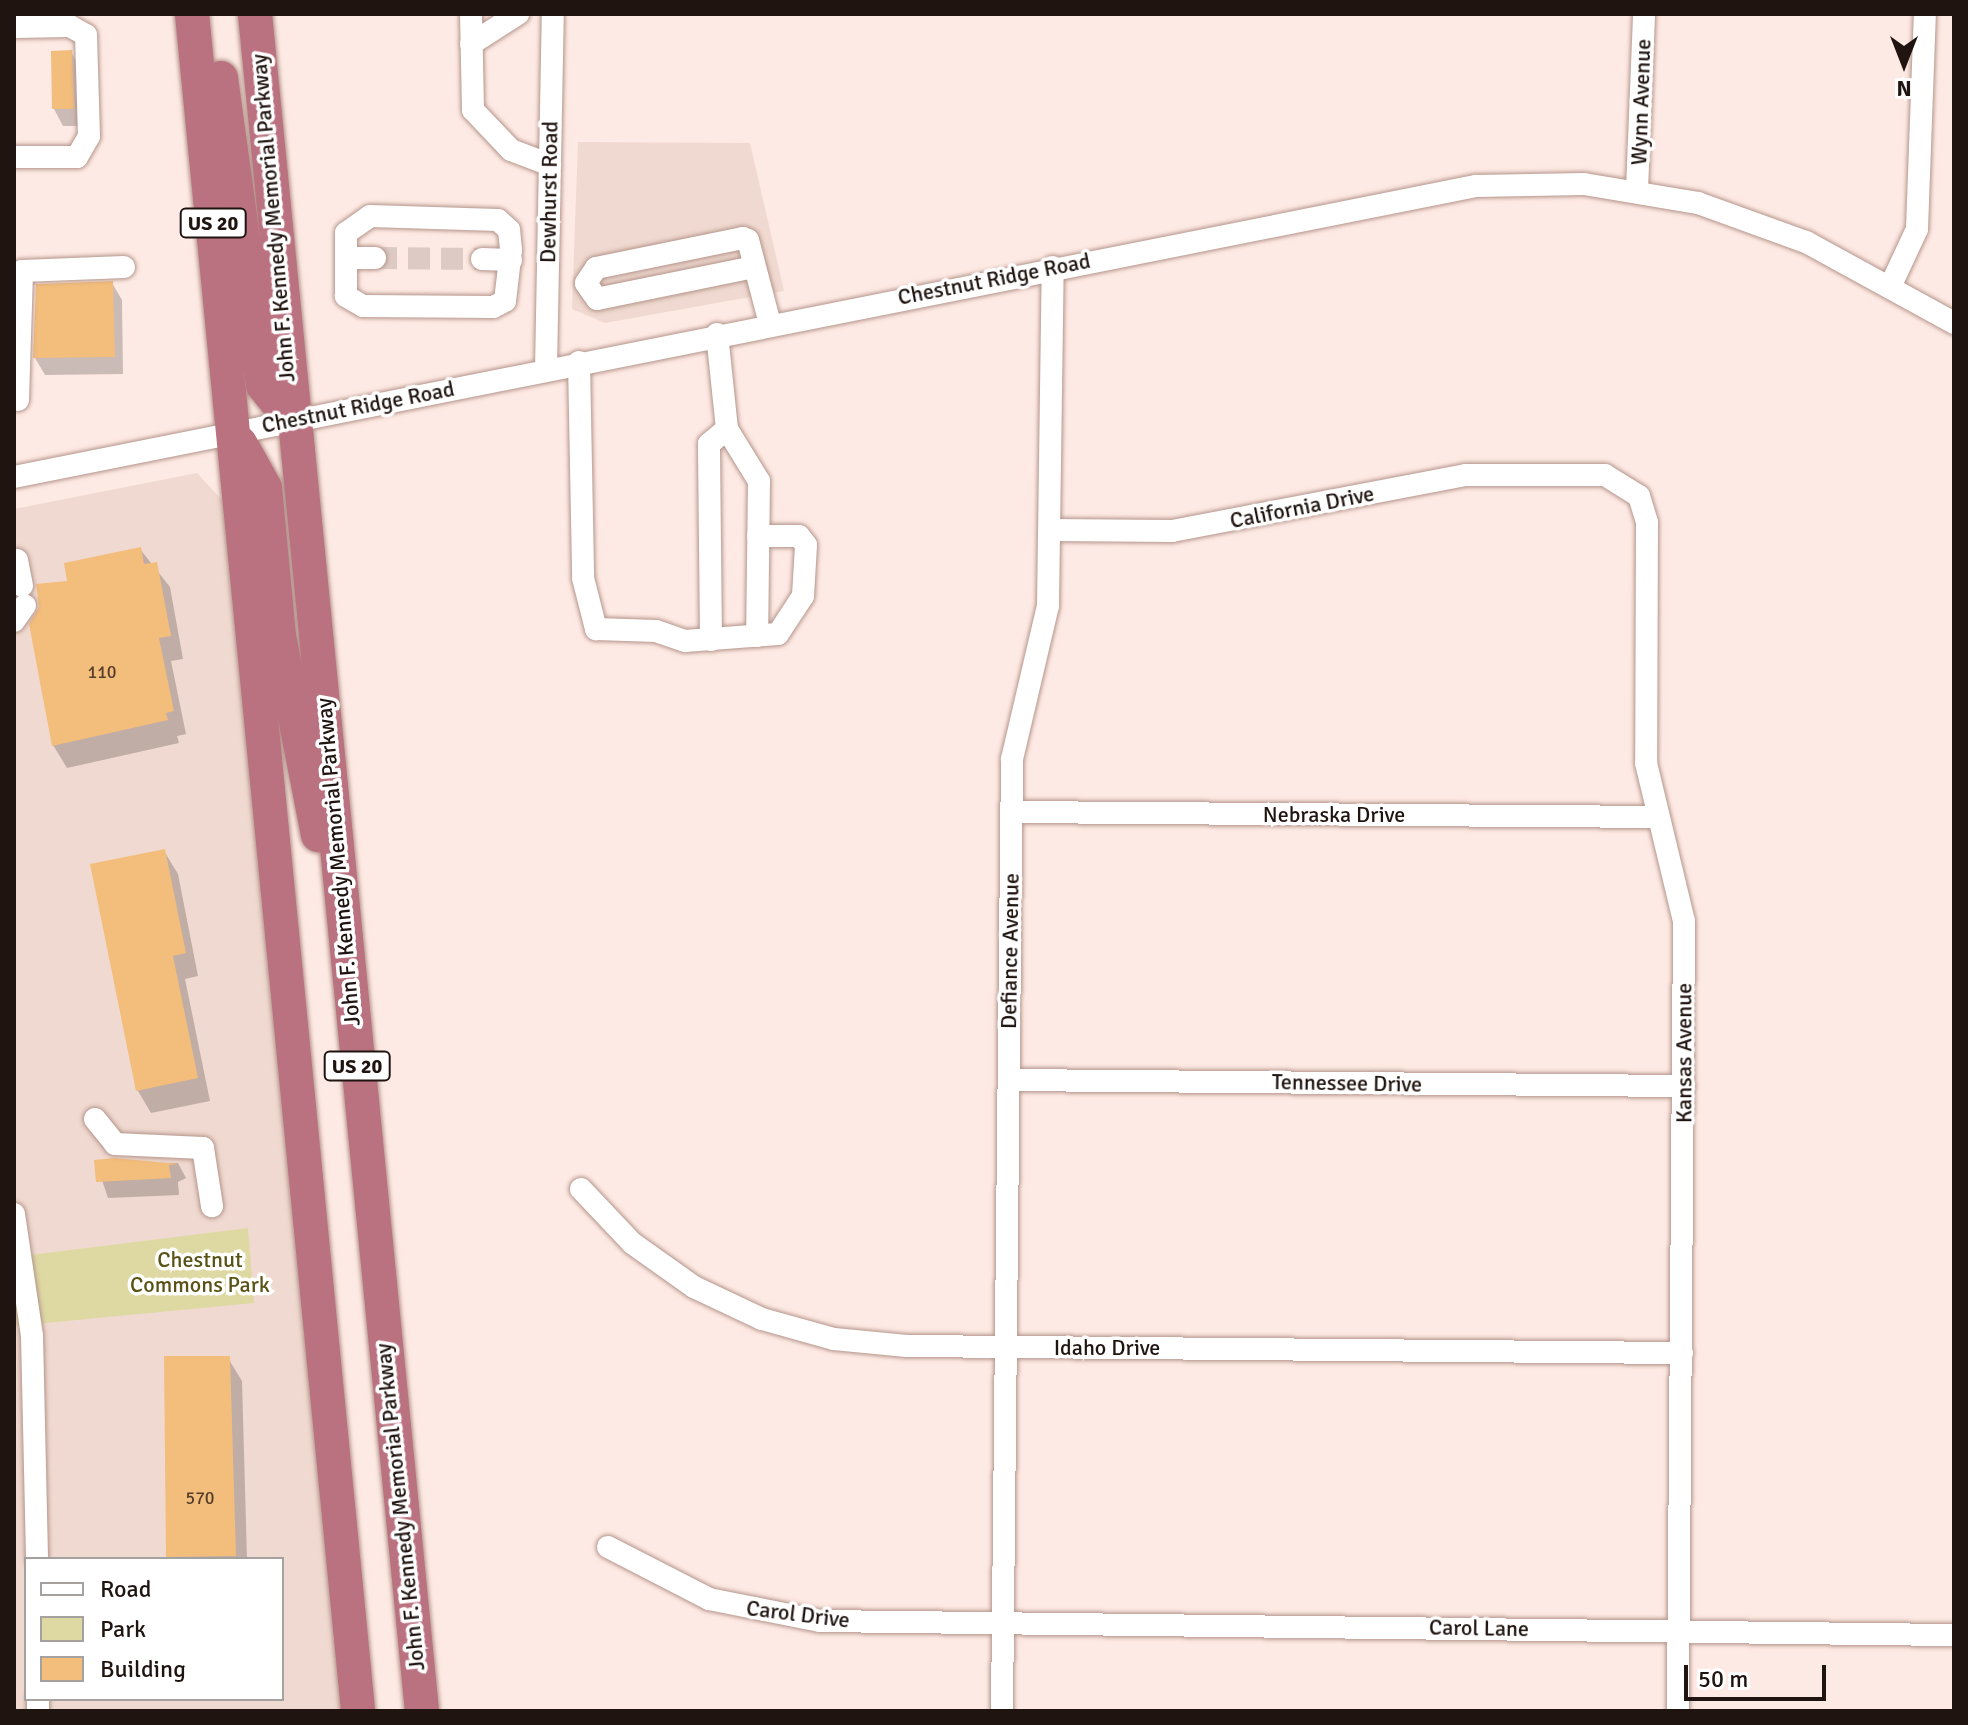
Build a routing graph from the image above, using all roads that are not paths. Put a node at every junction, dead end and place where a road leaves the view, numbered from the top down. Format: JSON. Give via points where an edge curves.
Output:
{"nodes":[{"id":1,"x":192,"y":14,"type":"edge"},
{"id":2,"x":212,"y":14,"type":"edge"},
{"id":3,"x":255,"y":14,"type":"edge"},
{"id":4,"x":471,"y":14,"type":"edge"},
{"id":5,"x":518,"y":14,"type":"edge"},
{"id":6,"x":553,"y":14,"type":"edge"},
{"id":7,"x":1644,"y":14,"type":"edge"},
{"id":8,"x":1925,"y":14,"type":"edge"},
{"id":9,"x":16,"y":27,"type":"dead end"},
{"id":10,"x":471,"y":44,"type":"junction"},
{"id":11,"x":16,"y":157,"type":"edge"},
{"id":12,"x":550,"y":165,"type":"junction"},
{"id":13,"x":1637,"y":190,"type":"junction"},
{"id":14,"x":548,"y":251,"type":"junction"},
{"id":15,"x":511,"y":255,"type":"junction"},
{"id":16,"x":346,"y":258,"type":"junction"},
{"id":17,"x":375,"y":258,"type":"tunnel mouth"},
{"id":18,"x":482,"y":259,"type":"tunnel mouth"},
{"id":19,"x":124,"y":267,"type":"dead end"},
{"id":20,"x":754,"y":267,"type":"junction"},
{"id":21,"x":1053,"y":267,"type":"junction"},
{"id":22,"x":586,"y":283,"type":"junction"},
{"id":23,"x":1890,"y":287,"type":"junction"},
{"id":24,"x":547,"y":289,"type":"junction"},
{"id":25,"x":1954,"y":323,"type":"edge"},
{"id":26,"x":770,"y":324,"type":"junction"},
{"id":27,"x":717,"y":334,"type":"junction"},
{"id":28,"x":579,"y":362,"type":"junction"},
{"id":29,"x":546,"y":369,"type":"junction"},
{"id":30,"x":18,"y":400,"type":"dead end"},
{"id":31,"x":292,"y":421,"type":"junction"},
{"id":32,"x":727,"y":429,"type":"junction"},
{"id":33,"x":234,"y":432,"type":"junction"},
{"id":34,"x":1552,"y":475,"type":"joint"},
{"id":35,"x":14,"y":477,"type":"edge"},
{"id":36,"x":1051,"y":530,"type":"junction"},
{"id":37,"x":758,"y":536,"type":"junction"},
{"id":38,"x":17,"y":560,"type":"dead end"},
{"id":39,"x":20,"y":604,"type":"edge"},
{"id":40,"x":757,"y":636,"type":"junction"},
{"id":41,"x":711,"y":640,"type":"junction"},
{"id":42,"x":1012,"y":812,"type":"junction"},
{"id":43,"x":1656,"y":817,"type":"junction"},
{"id":44,"x":355,"y":1043,"type":"junction"},
{"id":45,"x":1009,"y":1080,"type":"junction"},
{"id":46,"x":1684,"y":1086,"type":"junction"},
{"id":47,"x":95,"y":1119,"type":"dead end"},
{"id":48,"x":581,"y":1189,"type":"dead end"},
{"id":49,"x":212,"y":1206,"type":"dead end"},
{"id":50,"x":14,"y":1214,"type":"edge"},
{"id":51,"x":1006,"y":1348,"type":"junction"},
{"id":52,"x":1682,"y":1353,"type":"junction"},
{"id":53,"x":608,"y":1547,"type":"dead end"},
{"id":54,"x":37,"y":1557,"type":"edge"},
{"id":55,"x":1679,"y":1630,"type":"junction"},
{"id":56,"x":1003,"y":1631,"type":"junction"},
{"id":57,"x":1954,"y":1635,"type":"edge"},
{"id":58,"x":358,"y":1711,"type":"edge"},
{"id":59,"x":422,"y":1711,"type":"edge"},
{"id":60,"x":1002,"y":1711,"type":"edge"},
{"id":61,"x":1678,"y":1711,"type":"edge"}],
"edges":[{"from":1,"to":33,"type":"highway","number":"US 20"},
{"from":2,"to":31,"type":"highway","via":[[263,385]]},
{"from":3,"to":31,"type":"highway","name":"John F. Kennedy Memorial Parkway","number":"US 20"},
{"from":4,"to":10,"type":"street"},
{"from":5,"to":10,"type":"street"},
{"from":6,"to":12,"type":"street","name":"Dewhurst Road"},
{"from":7,"to":13,"type":"street","name":"Wynn Avenue"},
{"from":8,"to":23,"type":"street","via":[[1917,229]]},
{"from":9,"to":11,"type":"street","via":[[70,26],[86,35],[89,136],[77,157]]},
{"from":10,"to":12,"type":"street","via":[[473,110],[511,150]]},
{"from":12,"to":14,"type":"street","name":"Dewhurst Road"},
{"from":13,"to":21,"type":"street","name":"Chestnut Ridge Road","via":[[1476,186]]},
{"from":13,"to":23,"type":"street","name":"Chestnut Ridge Road","via":[[1753,220]]},
{"from":14,"to":15,"type":"street"},
{"from":14,"to":24,"type":"street","name":"Dewhurst Road"},
{"from":15,"to":16,"type":"street","via":[[509,230],[498,220],[370,216],[346,233]]},
{"from":15,"to":16,"type":"street","via":[[511,288],[493,307],[363,306],[346,296]]},
{"from":15,"to":18,"type":"street"},
{"from":16,"to":17,"type":"street"},
{"from":19,"to":30,"type":"street","via":[[22,271]]},
{"from":20,"to":22,"type":"street","via":[[597,299]]},
{"from":20,"to":22,"type":"street","via":[[743,238],[596,268]]},
{"from":20,"to":26,"type":"street"},
{"from":21,"to":26,"type":"street","name":"Chestnut Ridge Road"},
{"from":21,"to":36,"type":"street","name":"Defiance Avenue"},
{"from":22,"to":24,"type":"street"},
{"from":23,"to":25,"type":"street","name":"Chestnut Ridge Road"},
{"from":24,"to":29,"type":"street","name":"Dewhurst Road"},
{"from":26,"to":27,"type":"street","name":"Chestnut Ridge Road"},
{"from":27,"to":28,"type":"street","name":"Chestnut Ridge Road"},
{"from":27,"to":32,"type":"street"},
{"from":28,"to":29,"type":"street","name":"Chestnut Ridge Road"},
{"from":28,"to":41,"type":"street","via":[[591,623],[605,632]]},
{"from":29,"to":31,"type":"street","name":"Chestnut Ridge Road"},
{"from":31,"to":33,"type":"street","name":"Chestnut Ridge Road"},
{"from":31,"to":44,"type":"highway","name":"John F. Kennedy Memorial Parkway","number":"US 20"},
{"from":32,"to":37,"type":"street","via":[[756,467]]},
{"from":32,"to":41,"type":"street","via":[[709,444]]},
{"from":33,"to":35,"type":"street","name":"Chestnut Ridge Road"},
{"from":33,"to":44,"type":"highway","via":[[265,488],[279,636]]},
{"from":33,"to":58,"type":"highway","number":"US 20"},
{"from":34,"to":36,"type":"street","name":"California Drive","via":[[1443,478],[1172,531]]},
{"from":34,"to":43,"type":"street","name":"Kansas Avenue","via":[[1620,480],[1645,507],[1646,763]]},
{"from":36,"to":42,"type":"street","name":"Defiance Avenue","via":[[1048,606],[1018,715]]},
{"from":37,"to":40,"type":"street"},
{"from":37,"to":40,"type":"street","via":[[799,536],[806,545],[803,596],[790,623],[778,634]]},
{"from":38,"to":39,"type":"street"},
{"from":40,"to":41,"type":"street"},
{"from":42,"to":43,"type":"street","name":"Nebraska Drive"},
{"from":42,"to":45,"type":"street","name":"Defiance Avenue"},
{"from":43,"to":46,"type":"street","name":"Kansas Avenue","via":[[1684,921]]},
{"from":44,"to":59,"type":"highway","name":"John F. Kennedy Memorial Parkway","number":"US 20"},
{"from":45,"to":46,"type":"street","name":"Tennessee Drive"},
{"from":45,"to":51,"type":"street","name":"Defiance Avenue"},
{"from":46,"to":52,"type":"street","name":"Kansas Avenue"},
{"from":47,"to":49,"type":"street","via":[[115,1144],[203,1148]]},
{"from":48,"to":51,"type":"street","name":"Idaho Drive","via":[[662,1266],[762,1319],[871,1344]]},
{"from":50,"to":54,"type":"street","via":[[32,1336]]},
{"from":51,"to":52,"type":"street","name":"Idaho Drive"},
{"from":51,"to":56,"type":"street","name":"Defiance Avenue"},
{"from":52,"to":55,"type":"street","name":"Kansas Avenue"},
{"from":53,"to":56,"type":"street","name":"Carol Drive","via":[[674,1585],[782,1617]]},
{"from":55,"to":56,"type":"street","name":"Carol Lane"},
{"from":55,"to":57,"type":"street","name":"Carol Lane"},
{"from":55,"to":61,"type":"street","name":"Kansas Avenue"},
{"from":56,"to":60,"type":"street","name":"Defiance Avenue"}]}
